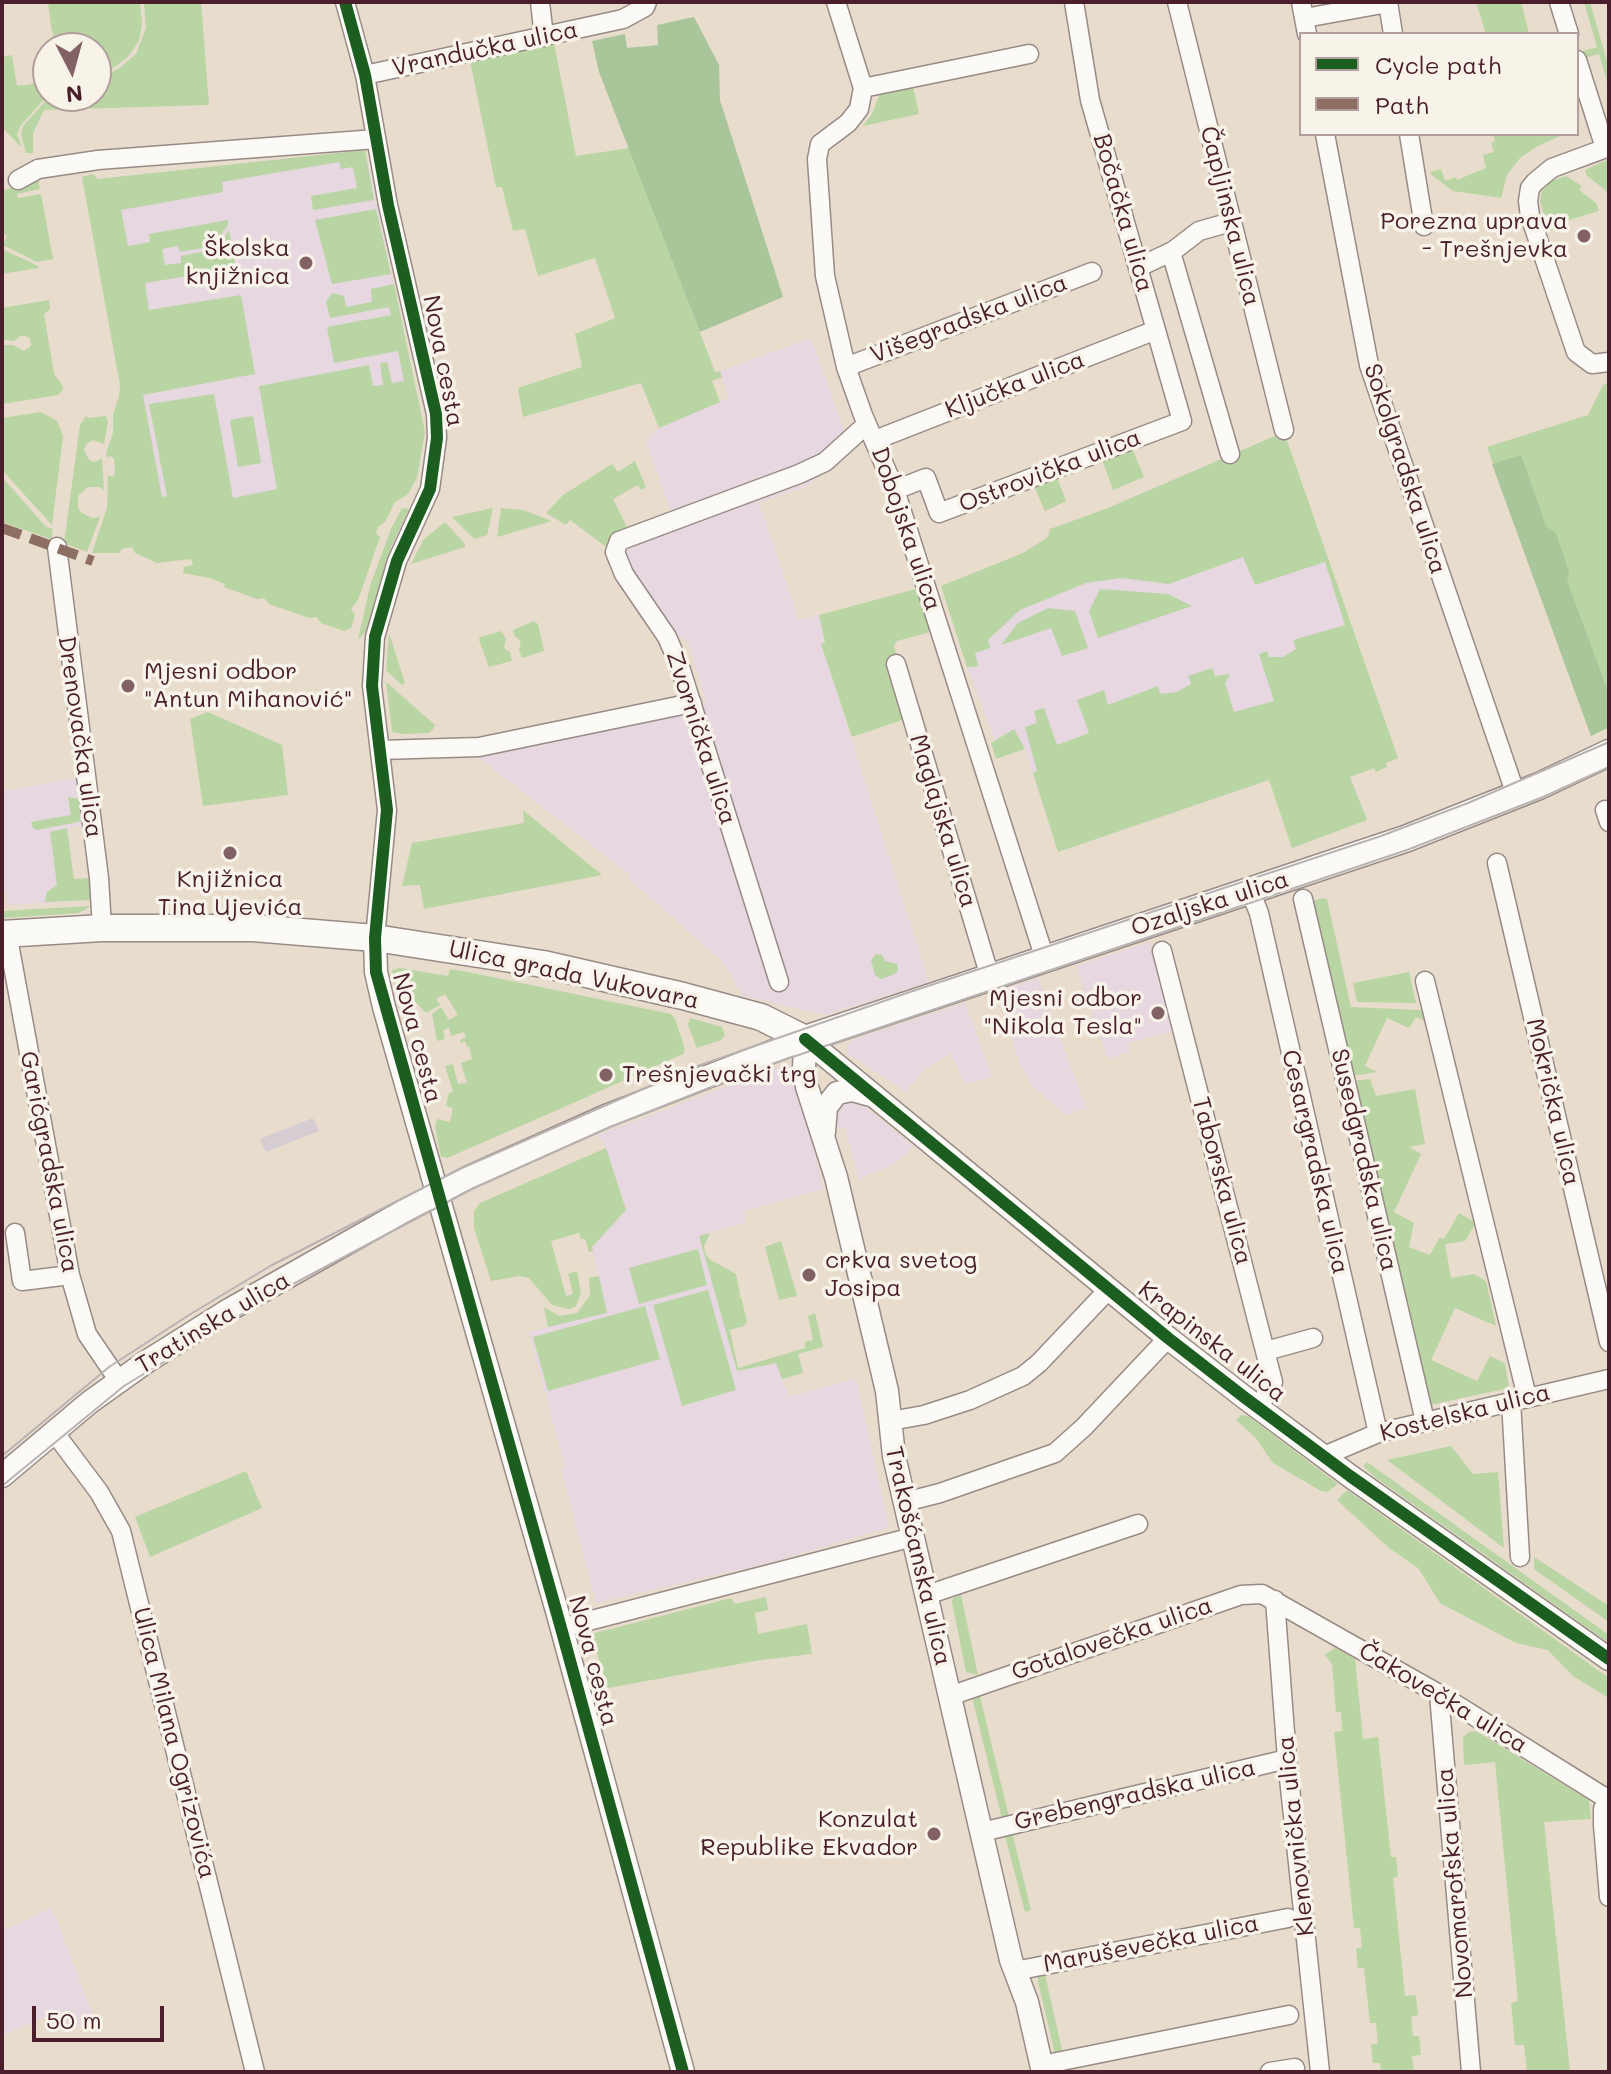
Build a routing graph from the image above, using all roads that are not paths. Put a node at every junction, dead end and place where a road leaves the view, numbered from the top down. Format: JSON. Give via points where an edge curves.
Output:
{"nodes":[{"id":1,"x":345,"y":2,"type":"edge"},
{"id":2,"x":540,"y":2,"type":"edge"},
{"id":3,"x":647,"y":2,"type":"edge"},
{"id":4,"x":836,"y":2,"type":"edge"},
{"id":5,"x":1074,"y":2,"type":"edge"},
{"id":6,"x":1177,"y":2,"type":"edge"},
{"id":7,"x":1388,"y":2,"type":"edge"},
{"id":8,"x":1559,"y":2,"type":"edge"},
{"id":9,"x":1304,"y":18,"type":"edge"},
{"id":10,"x":1393,"y":32,"type":"edge"},
{"id":11,"x":1568,"y":32,"type":"edge"},
{"id":12,"x":544,"y":37,"type":"junction"},
{"id":13,"x":1029,"y":54,"type":"dead end"},
{"id":14,"x":1579,"y":66,"type":"edge"},
{"id":15,"x":365,"y":75,"type":"junction"},
{"id":16,"x":863,"y":88,"type":"junction"},
{"id":17,"x":1325,"y":136,"type":"edge"},
{"id":18,"x":1409,"y":136,"type":"edge"},
{"id":19,"x":376,"y":139,"type":"junction"},
{"id":20,"x":1607,"y":148,"type":"edge"},
{"id":21,"x":18,"y":180,"type":"dead end"},
{"id":22,"x":1231,"y":222,"type":"junction"},
{"id":23,"x":1424,"y":226,"type":"dead end"},
{"id":24,"x":1171,"y":252,"type":"junction"},
{"id":25,"x":1139,"y":267,"type":"junction"},
{"id":26,"x":1092,"y":272,"type":"dead end"},
{"id":27,"x":1156,"y":330,"type":"junction"},
{"id":28,"x":1609,"y":362,"type":"edge"},
{"id":29,"x":846,"y":367,"type":"junction"},
{"id":30,"x":1182,"y":421,"type":"joint"},
{"id":31,"x":1284,"y":430,"type":"dead end"},
{"id":32,"x":871,"y":432,"type":"junction"},
{"id":33,"x":1230,"y":454,"type":"dead end"},
{"id":34,"x":895,"y":490,"type":"junction"},
{"id":35,"x":57,"y":547,"type":"dead end"},
{"id":36,"x":896,"y":664,"type":"dead end"},
{"id":37,"x":692,"y":703,"type":"junction"},
{"id":38,"x":380,"y":750,"type":"junction"},
{"id":39,"x":1609,"y":753,"type":"edge"},
{"id":40,"x":1516,"y":795,"type":"junction"},
{"id":41,"x":1497,"y":863,"type":"dead end"},
{"id":42,"x":1250,"y":891,"type":"junction"},
{"id":43,"x":1303,"y":899,"type":"dead end"},
{"id":44,"x":102,"y":928,"type":"junction"},
{"id":45,"x":5,"y":933,"type":"edge"},
{"id":46,"x":375,"y":938,"type":"junction"},
{"id":47,"x":1162,"y":951,"type":"dead end"},
{"id":48,"x":1045,"y":959,"type":"junction"},
{"id":49,"x":990,"y":977,"type":"junction"},
{"id":50,"x":1425,"y":981,"type":"dead end"},
{"id":51,"x":779,"y":982,"type":"dead end"},
{"id":52,"x":805,"y":1039,"type":"junction"},
{"id":53,"x":878,"y":1097,"type":"junction"},
{"id":54,"x":825,"y":1137,"type":"junction"},
{"id":55,"x":439,"y":1192,"type":"junction"},
{"id":56,"x":15,"y":1233,"type":"dead end"},
{"id":57,"x":70,"y":1275,"type":"junction"},
{"id":58,"x":1109,"y":1289,"type":"junction"},
{"id":59,"x":1168,"y":1338,"type":"junction"},
{"id":60,"x":1313,"y":1338,"type":"dead end"},
{"id":61,"x":1609,"y":1342,"type":"edge"},
{"id":62,"x":1266,"y":1351,"type":"junction"},
{"id":63,"x":1609,"y":1379,"type":"edge"},
{"id":64,"x":119,"y":1381,"type":"junction"},
{"id":65,"x":1519,"y":1399,"type":"junction"},
{"id":66,"x":1259,"y":1407,"type":"junction"},
{"id":67,"x":890,"y":1421,"type":"junction"},
{"id":68,"x":1425,"y":1421,"type":"junction"},
{"id":69,"x":54,"y":1432,"type":"junction"},
{"id":70,"x":1378,"y":1433,"type":"junction"},
{"id":71,"x":1324,"y":1456,"type":"junction"},
{"id":72,"x":2,"y":1476,"type":"edge"},
{"id":73,"x":905,"y":1502,"type":"junction"},
{"id":74,"x":1138,"y":1524,"type":"dead end"},
{"id":75,"x":913,"y":1537,"type":"junction"},
{"id":76,"x":1520,"y":1557,"type":"dead end"},
{"id":77,"x":927,"y":1595,"type":"junction"},
{"id":78,"x":1275,"y":1600,"type":"junction"},
{"id":79,"x":561,"y":1628,"type":"junction"},
{"id":80,"x":1609,"y":1659,"type":"edge"},
{"id":81,"x":1439,"y":1694,"type":"junction"},
{"id":82,"x":950,"y":1696,"type":"junction"},
{"id":83,"x":1287,"y":1759,"type":"junction"},
{"id":84,"x":1609,"y":1799,"type":"edge"},
{"id":85,"x":982,"y":1832,"type":"junction"},
{"id":86,"x":1609,"y":1897,"type":"edge"},
{"id":87,"x":1288,"y":1918,"type":"dead end"},
{"id":88,"x":1015,"y":1971,"type":"junction"},
{"id":89,"x":1289,"y":2015,"type":"dead end"},
{"id":90,"x":1295,"y":2068,"type":"dead end"},
{"id":91,"x":1043,"y":2069,"type":"edge"},
{"id":92,"x":255,"y":2072,"type":"edge"},
{"id":93,"x":683,"y":2072,"type":"edge"},
{"id":94,"x":1270,"y":2072,"type":"edge"},
{"id":95,"x":1320,"y":2072,"type":"edge"},
{"id":96,"x":1471,"y":2072,"type":"edge"}],
"edges":[{"from":1,"to":15,"type":"street","name":"Nova cesta"},
{"from":2,"to":12,"type":"street"},
{"from":3,"to":12,"type":"street","name":"Vrandučka ulica","via":[[623,19]]},
{"from":4,"to":16,"type":"street"},
{"from":5,"to":25,"type":"street","name":"Bočačka ulica","via":[[1090,100]]},
{"from":6,"to":22,"type":"street","name":"Čapljinska ulica"},
{"from":7,"to":9,"type":"street"},
{"from":7,"to":10,"type":"street"},
{"from":8,"to":11,"type":"street"},
{"from":12,"to":15,"type":"street","name":"Vrandučka ulica"},
{"from":13,"to":16,"type":"street"},
{"from":14,"to":20,"type":"street"},
{"from":15,"to":19,"type":"street","name":"Nova cesta"},
{"from":16,"to":29,"type":"street","name":"Dobojska ulica","via":[[859,109],[820,144],[817,159],[824,272]]},
{"from":17,"to":40,"type":"street","name":"Sokolgradska ulica","via":[[1369,365]]},
{"from":18,"to":23,"type":"street"},
{"from":19,"to":21,"type":"street","via":[[98,160],[38,169]]},
{"from":19,"to":38,"type":"street","name":"Nova cesta","via":[[437,438],[430,489],[397,561],[375,637],[372,686]]},
{"from":20,"to":28,"type":"street","via":[[1552,168],[1530,188],[1528,201],[1576,352],[1592,364]]},
{"from":22,"to":24,"type":"street","via":[[1199,231]]},
{"from":22,"to":31,"type":"street","name":"Čapljinska ulica"},
{"from":24,"to":25,"type":"street"},
{"from":24,"to":33,"type":"street"},
{"from":25,"to":27,"type":"street","name":"Bočačka ulica"},
{"from":26,"to":29,"type":"street","name":"Višegradska ulica"},
{"from":27,"to":30,"type":"street","name":"Bočačka ulica"},
{"from":27,"to":32,"type":"street","name":"Ključka ulica"},
{"from":29,"to":32,"type":"street","name":"Dobojska ulica"},
{"from":30,"to":34,"type":"street","name":"Ostrovička ulica","via":[[939,513],[926,478]]},
{"from":32,"to":34,"type":"street","name":"Dobojska ulica"},
{"from":32,"to":37,"type":"street","name":"Zvornička ulica","via":[[825,462],[619,541],[616,557],[667,637]]},
{"from":34,"to":48,"type":"street","name":"Dobojska ulica"},
{"from":35,"to":44,"type":"street","name":"Drenovačka ulica"},
{"from":36,"to":49,"type":"street","name":"Maglajska ulica"},
{"from":37,"to":38,"type":"street","via":[[479,747]]},
{"from":37,"to":51,"type":"street","name":"Zvornička ulica"},
{"from":38,"to":46,"type":"street","name":"Nova cesta","via":[[386,828]]},
{"from":39,"to":40,"type":"main road","name":"Ozaljska ulica"},
{"from":40,"to":42,"type":"main road","name":"Ozaljska ulica"},
{"from":41,"to":61,"type":"street","name":"Mokrička ulica"},
{"from":42,"to":48,"type":"main road","name":"Ozaljska ulica"},
{"from":42,"to":70,"type":"street","name":"Cesargradska ulica"},
{"from":43,"to":68,"type":"street","name":"Susedgradska ulica"},
{"from":44,"to":45,"type":"main road","name":"Ulica grada Vukovara"},
{"from":44,"to":46,"type":"main road","name":"Ulica grada Vukovara","via":[[253,928]]},
{"from":45,"to":57,"type":"street","name":"Garićgradska ulica"},
{"from":46,"to":52,"type":"main road","name":"Ulica grada Vukovara","via":[[543,964],[683,996],[761,1017]]},
{"from":46,"to":55,"type":"street","name":"Nova cesta","via":[[384,1007]]},
{"from":47,"to":62,"type":"street","name":"Taborska ulica"},
{"from":48,"to":49,"type":"main road","name":"Ozaljska ulica"},
{"from":49,"to":52,"type":"main road","name":"Ozaljska ulica"},
{"from":50,"to":65,"type":"street"},
{"from":52,"to":53,"type":"street","name":"Krapinska ulica"},
{"from":52,"to":54,"type":"street","name":"Trakošćanska ulica","via":[[804,1070]]},
{"from":52,"to":55,"type":"street","via":[[606,1116]]},
{"from":53,"to":54,"type":"street","via":[[860,1091],[837,1093],[826,1107]]},
{"from":53,"to":58,"type":"street","name":"Krapinska ulica"},
{"from":54,"to":67,"type":"street","name":"Trakošćanska ulica"},
{"from":55,"to":64,"type":"street","name":"Tratinska ulica","via":[[227,1311]]},
{"from":55,"to":79,"type":"street","name":"Nova cesta"},
{"from":56,"to":57,"type":"street","via":[[22,1281]]},
{"from":57,"to":64,"type":"street","name":"Garićgradska ulica","via":[[87,1334]]},
{"from":58,"to":59,"type":"street","name":"Krapinska ulica"},
{"from":58,"to":67,"type":"street","via":[[1023,1376],[970,1400]]},
{"from":59,"to":66,"type":"street","name":"Krapinska ulica"},
{"from":59,"to":73,"type":"street","via":[[1055,1453]]},
{"from":60,"to":62,"type":"street"},
{"from":62,"to":66,"type":"street","name":"Taborska ulica","via":[[1273,1382]]},
{"from":63,"to":65,"type":"street","name":"Kostelska ulica"},
{"from":64,"to":69,"type":"street","name":"Tratinska ulica"},
{"from":65,"to":68,"type":"street","name":"Kostelska ulica"},
{"from":65,"to":76,"type":"street"},
{"from":66,"to":71,"type":"street","name":"Krapinska ulica"},
{"from":67,"to":73,"type":"street","name":"Trakošćanska ulica"},
{"from":68,"to":70,"type":"street","name":"Kostelska ulica"},
{"from":69,"to":72,"type":"street","name":"Tratinska ulica"},
{"from":69,"to":92,"type":"street","name":"Ulica Milana Ogrizovića","via":[[121,1531]]},
{"from":70,"to":71,"type":"street","name":"Kostelska ulica"},
{"from":71,"to":80,"type":"street","name":"Krapinska ulica"},
{"from":73,"to":75,"type":"street","name":"Trakošćanska ulica"},
{"from":74,"to":77,"type":"street"},
{"from":75,"to":77,"type":"street","name":"Trakošćanska ulica"},
{"from":75,"to":79,"type":"street"},
{"from":77,"to":82,"type":"street","name":"Trakošćanska ulica"},
{"from":78,"to":81,"type":"street","name":"Čakovečka ulica"},
{"from":78,"to":82,"type":"street","name":"Gotalovečka ulica","via":[[1262,1594],[1241,1595]]},
{"from":78,"to":83,"type":"street","name":"Klenovnička ulica"},
{"from":79,"to":93,"type":"street","name":"Nova cesta"},
{"from":81,"to":84,"type":"street","name":"Čakovečka ulica"},
{"from":81,"to":96,"type":"street","name":"Novomarofska ulica"},
{"from":82,"to":85,"type":"street","name":"Trakošćanska ulica"},
{"from":83,"to":85,"type":"street","name":"Grebengradska ulica"},
{"from":83,"to":95,"type":"street","name":"Klenovnička ulica"},
{"from":84,"to":86,"type":"street","via":[[1603,1825]]},
{"from":85,"to":88,"type":"street","name":"Trakošćanska ulica"},
{"from":87,"to":88,"type":"street","name":"Maruševečka ulica"},
{"from":88,"to":91,"type":"street","name":"Trakošćanska ulica"},
{"from":89,"to":91,"type":"street"},
{"from":90,"to":94,"type":"street"}]}
